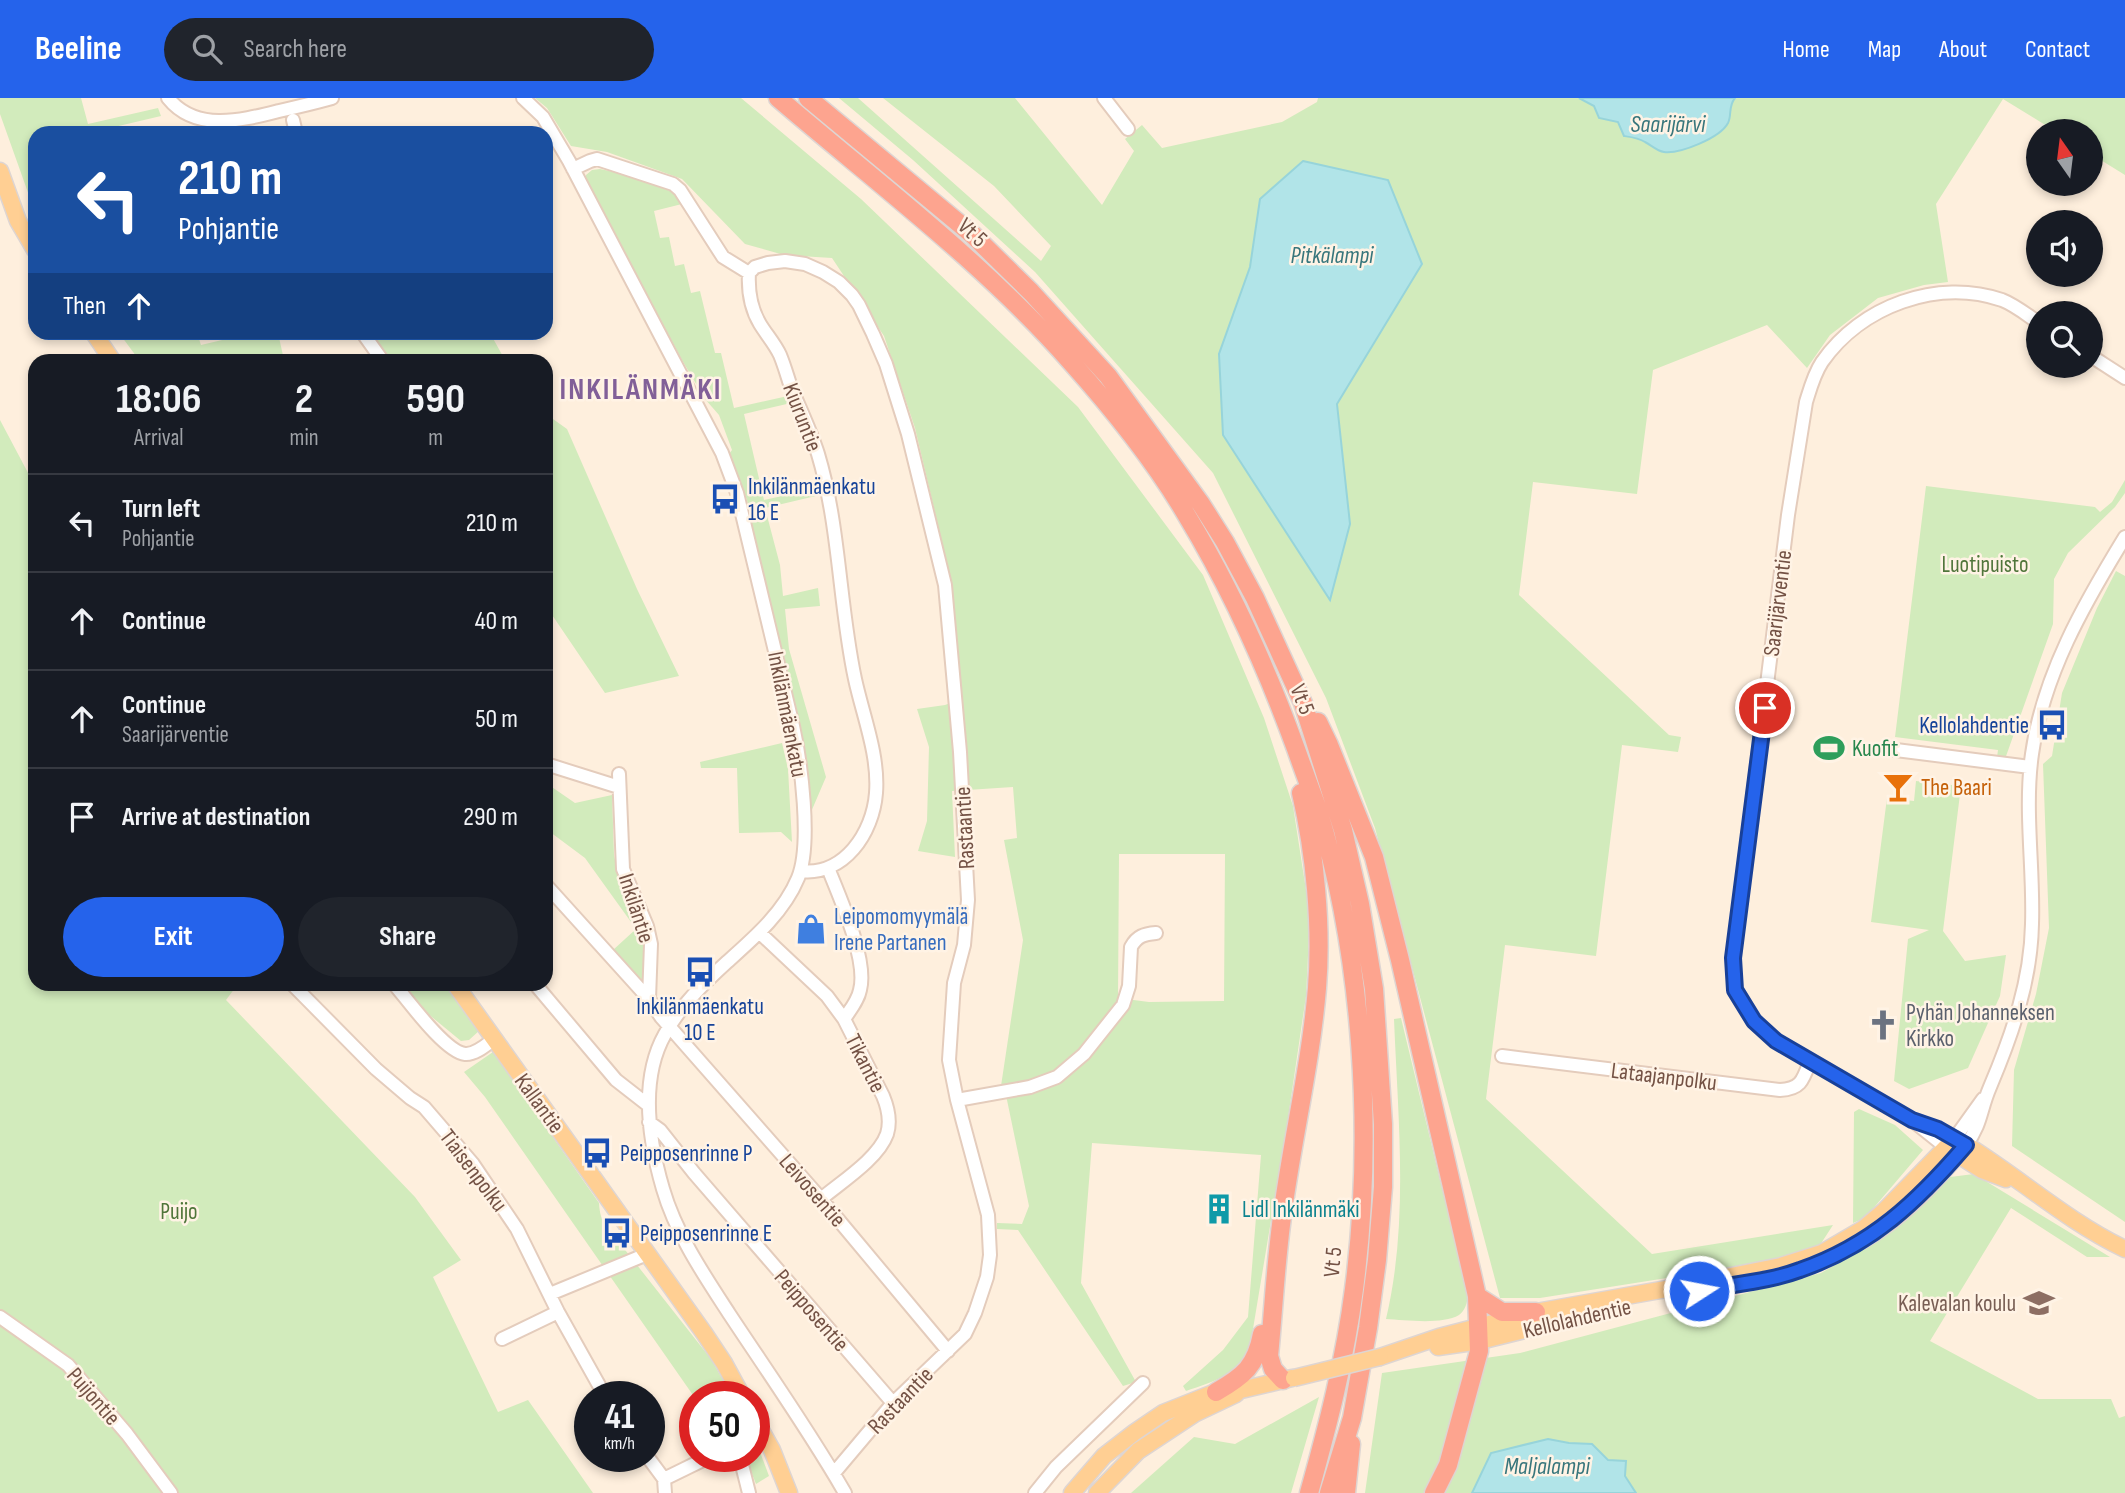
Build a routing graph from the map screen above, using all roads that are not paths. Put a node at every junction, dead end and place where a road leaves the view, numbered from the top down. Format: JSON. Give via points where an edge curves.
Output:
{"nodes":[{"id":1,"x":168,"y":98,"type":"edge"},
{"id":2,"x":332,"y":98,"type":"edge"},
{"id":3,"x":523,"y":98,"type":"edge"},
{"id":4,"x":778,"y":98,"type":"edge"},
{"id":5,"x":808,"y":98,"type":"edge"},
{"id":6,"x":1104,"y":98,"type":"edge"},
{"id":7,"x":548,"y":126,"type":"edge"},
{"id":8,"x":1128,"y":129,"type":"dead end"},
{"id":9,"x":553,"y":134,"type":"edge"},
{"id":10,"x":573,"y":169,"type":"junction"},
{"id":11,"x":0,"y":171,"type":"edge"},
{"id":12,"x":28,"y":238,"type":"edge"},
{"id":13,"x":749,"y":273,"type":"junction"},
{"id":14,"x":2026,"y":314,"type":"edge"},
{"id":15,"x":2103,"y":364,"type":"edge"},
{"id":16,"x":2125,"y":378,"type":"edge"},
{"id":17,"x":2125,"y":537,"type":"edge"},
{"id":18,"x":1303,"y":703,"type":"junction"},
{"id":19,"x":1283,"y":715,"type":"junction"},
{"id":20,"x":1888,"y":750,"type":"dead end"},
{"id":21,"x":553,"y":766,"type":"edge"},
{"id":22,"x":2030,"y":768,"type":"junction"},
{"id":23,"x":828,"y":869,"type":"junction"},
{"id":24,"x":801,"y":871,"type":"junction"},
{"id":25,"x":553,"y":893,"type":"edge"},
{"id":26,"x":760,"y":933,"type":"junction"},
{"id":27,"x":1156,"y":933,"type":"dead end"},
{"id":28,"x":299,"y":991,"type":"edge"},
{"id":29,"x":400,"y":991,"type":"edge"},
{"id":30,"x":460,"y":991,"type":"edge"},
{"id":31,"x":541,"y":991,"type":"edge"},
{"id":32,"x":649,"y":999,"type":"junction"},
{"id":33,"x":844,"y":1019,"type":"junction"},
{"id":34,"x":669,"y":1026,"type":"junction"},
{"id":35,"x":494,"y":1038,"type":"junction"},
{"id":36,"x":1502,"y":1056,"type":"dead end"},
{"id":37,"x":1810,"y":1061,"type":"junction"},
{"id":38,"x":957,"y":1100,"type":"junction"},
{"id":39,"x":648,"y":1105,"type":"junction"},
{"id":40,"x":649,"y":1122,"type":"junction"},
{"id":41,"x":1956,"y":1146,"type":"junction"},
{"id":42,"x":1982,"y":1170,"type":"junction"},
{"id":43,"x":1934,"y":1182,"type":"junction"},
{"id":44,"x":2019,"y":1182,"type":"junction"},
{"id":45,"x":821,"y":1199,"type":"junction"},
{"id":46,"x":1283,"y":1206,"type":"junction"},
{"id":47,"x":2125,"y":1249,"type":"edge"},
{"id":48,"x":647,"y":1254,"type":"junction"},
{"id":49,"x":550,"y":1294,"type":"junction"},
{"id":50,"x":1477,"y":1296,"type":"junction"},
{"id":51,"x":558,"y":1312,"type":"junction"},
{"id":52,"x":1536,"y":1312,"type":"junction"},
{"id":53,"x":0,"y":1317,"type":"edge"},
{"id":54,"x":1479,"y":1333,"type":"junction"},
{"id":55,"x":502,"y":1339,"type":"dead end"},
{"id":56,"x":948,"y":1351,"type":"junction"},
{"id":57,"x":1289,"y":1379,"type":"junction"},
{"id":58,"x":597,"y":1381,"type":"edge"},
{"id":59,"x":734,"y":1381,"type":"edge"},
{"id":60,"x":1143,"y":1384,"type":"dead end"},
{"id":61,"x":1241,"y":1390,"type":"junction"},
{"id":62,"x":1216,"y":1392,"type":"junction"},
{"id":63,"x":893,"y":1403,"type":"junction"},
{"id":64,"x":1352,"y":1418,"type":"junction"},
{"id":65,"x":770,"y":1446,"type":"edge"},
{"id":66,"x":659,"y":1472,"type":"edge"},
{"id":67,"x":679,"y":1472,"type":"edge"},
{"id":68,"x":744,"y":1472,"type":"edge"},
{"id":69,"x":834,"y":1473,"type":"junction"},
{"id":70,"x":664,"y":1479,"type":"junction"},
{"id":71,"x":171,"y":1493,"type":"edge"},
{"id":72,"x":665,"y":1493,"type":"edge"},
{"id":73,"x":749,"y":1493,"type":"edge"},
{"id":74,"x":789,"y":1493,"type":"edge"},
{"id":75,"x":845,"y":1493,"type":"edge"},
{"id":76,"x":1035,"y":1493,"type":"edge"},
{"id":77,"x":1072,"y":1493,"type":"edge"},
{"id":78,"x":1097,"y":1493,"type":"edge"},
{"id":79,"x":1308,"y":1493,"type":"edge"},
{"id":80,"x":1329,"y":1493,"type":"edge"},
{"id":81,"x":1346,"y":1493,"type":"edge"},
{"id":82,"x":1434,"y":1493,"type":"edge"}],
"edges":[{"from":1,"to":2,"type":"street","via":[[182,110],[222,122]]},
{"from":3,"to":7,"type":"street","name":"Inkilänmäenkatu"},
{"from":4,"to":19,"type":"highway","name":"Vt 5","via":[[1029,316],[1133,436],[1187,514]]},
{"from":5,"to":18,"type":"highway","name":"Vt 5","via":[[973,235],[1108,376],[1225,542]]},
{"from":6,"to":8,"type":"street"},
{"from":9,"to":10,"type":"street","name":"Inkilänmäenkatu"},
{"from":10,"to":13,"type":"street","via":[[597,159],[673,184],[723,257]]},
{"from":10,"to":24,"type":"street","name":"Inkilänmäenkatu","via":[[720,449],[737,493],[801,761],[805,834]]},
{"from":11,"to":12,"type":"main road"},
{"from":13,"to":23,"type":"street","name":"Kiuruntie","via":[[748,289],[758,321],[779,353],[818,454],[876,778],[874,808],[863,835],[846,858]]},
{"from":13,"to":38,"type":"street","name":"Rastaantie","via":[[768,263],[805,264],[839,282],[852,295],[886,363],[914,459],[944,585],[960,752],[968,900],[949,1037]]},
{"from":14,"to":37,"type":"street","name":"Saarijärventie","via":[[2004,300],[1968,294],[1912,298],[1885,308],[1850,331],[1821,363],[1811,384],[1788,515],[1733,958],[1735,990],[1754,1021]]},
{"from":15,"to":16,"type":"street"},
{"from":17,"to":22,"type":"street","name":"Kellolahdentie","via":[[2068,640],[2044,701]]},
{"from":18,"to":50,"type":"highway","via":[[1321,726],[1374,857]]},
{"from":18,"to":64,"type":"highway","name":"Vt 5","via":[[1343,830],[1360,904],[1379,1052],[1383,1187],[1368,1328]]},
{"from":19,"to":46,"type":"highway","via":[[1307,817],[1318,926],[1312,1028]]},
{"from":19,"to":79,"type":"highway","name":"Vt 5","via":[[1318,810],[1342,907],[1363,1090],[1355,1286],[1333,1407]]},
{"from":20,"to":22,"type":"street"},
{"from":21,"to":32,"type":"street","name":"Inkiläntie","via":[[619,780],[623,869],[652,944]]},
{"from":22,"to":41,"type":"street","name":"Kellolahdentie","via":[[2032,925],[2028,966],[2019,1010],[1979,1125]]},
{"from":23,"to":24,"type":"street"},
{"from":23,"to":33,"type":"street","via":[[861,961],[860,992]]},
{"from":24,"to":26,"type":"street","name":"Inkilänmäenkatu","via":[[785,902]]},
{"from":25,"to":32,"type":"street","name":"Leivosentie"},
{"from":26,"to":33,"type":"street","name":"Tikantie","via":[[827,996]]},
{"from":26,"to":34,"type":"street","name":"Inkilänmäenkatu","via":[[709,978]]},
{"from":27,"to":38,"type":"street","via":[[1139,936],[1134,942],[1123,1005],[1063,1073],[1030,1087]]},
{"from":28,"to":49,"type":"street","name":"Tiaisenpolku","via":[[376,1069],[424,1107],[473,1164],[517,1230]]},
{"from":29,"to":35,"type":"street","via":[[459,1052],[475,1051]]},
{"from":30,"to":35,"type":"main road","name":"Kallantie"},
{"from":31,"to":39,"type":"street","via":[[616,1080]]},
{"from":32,"to":34,"type":"street","name":"Leivosentie"},
{"from":33,"to":45,"type":"street","name":"Tikantie","via":[[888,1108],[887,1133],[878,1150]]},
{"from":34,"to":39,"type":"street","name":"Inkilänmäenkatu","via":[[656,1056]]},
{"from":34,"to":45,"type":"street","name":"Leivosentie"},
{"from":35,"to":48,"type":"main road","name":"Kallantie"},
{"from":36,"to":37,"type":"street","name":"Lataajanpolku","via":[[1780,1090],[1801,1083]]},
{"from":37,"to":41,"type":"street","name":"Saarijärventie"},
{"from":38,"to":56,"type":"street","name":"Rastaantie","via":[[983,1190],[990,1255],[969,1326]]},
{"from":39,"to":40,"type":"street","name":"Inkilänmäenkatu"},
{"from":40,"to":63,"type":"street","name":"Peipposentie"},
{"from":40,"to":69,"type":"street","name":"Inkilänmäenkatu","via":[[659,1174],[677,1227]]},
{"from":41,"to":42,"type":"main road"},
{"from":41,"to":43,"type":"main road","name":"Kellolahdentie"},
{"from":41,"to":44,"type":"main road"},
{"from":41,"to":52,"type":"main road","name":"Kellolahdentie","via":[[1863,1229],[1822,1253],[1781,1266]]},
{"from":42,"to":43,"type":"main road","via":[[1957,1172]]},
{"from":42,"to":44,"type":"main road"},
{"from":43,"to":54,"type":"main road","name":"Kellolahdentie","via":[[1870,1237],[1798,1271]]},
{"from":44,"to":47,"type":"main road"},
{"from":45,"to":56,"type":"street","name":"Leivosentie"},
{"from":46,"to":57,"type":"highway","via":[[1269,1356],[1273,1369]]},
{"from":46,"to":62,"type":"highway","via":[[1259,1349],[1248,1369]]},
{"from":48,"to":49,"type":"street"},
{"from":48,"to":59,"type":"main road","name":"Kallantie"},
{"from":49,"to":51,"type":"street","name":"Tiaisenpolku"},
{"from":50,"to":52,"type":"highway","via":[[1502,1312]]},
{"from":50,"to":54,"type":"highway"},
{"from":51,"to":55,"type":"street"},
{"from":51,"to":58,"type":"street","name":"Tiaisenpolku"},
{"from":52,"to":54,"type":"main road","name":"Kellolahdentie"},
{"from":53,"to":71,"type":"street","name":"Puijontie","via":[[68,1365]]},
{"from":54,"to":57,"type":"main road","name":"Kellolahdentie","bridge":true},
{"from":54,"to":82,"type":"highway","via":[[1477,1360],[1448,1465]]},
{"from":56,"to":63,"type":"street","name":"Rastaantie"},
{"from":57,"to":61,"type":"main road","name":"Kellolahdentie"},
{"from":60,"to":76,"type":"street"},
{"from":61,"to":62,"type":"main road","name":"Kellolahdentie"},
{"from":61,"to":78,"type":"main road","name":"Kellolahdentie","via":[[1138,1451]]},
{"from":62,"to":77,"type":"main road","name":"Kellolahdentie","via":[[1163,1413],[1135,1432],[1104,1456]]},
{"from":63,"to":69,"type":"street","name":"Rastaantie"},
{"from":64,"to":80,"type":"highway","name":"Vt 5"},
{"from":64,"to":81,"type":"highway"},
{"from":65,"to":74,"type":"main road"},
{"from":66,"to":70,"type":"street"},
{"from":67,"to":70,"type":"street"},
{"from":68,"to":73,"type":"street"},
{"from":69,"to":75,"type":"street","name":"Inkilänmäenkatu"},
{"from":70,"to":72,"type":"street"}]}
